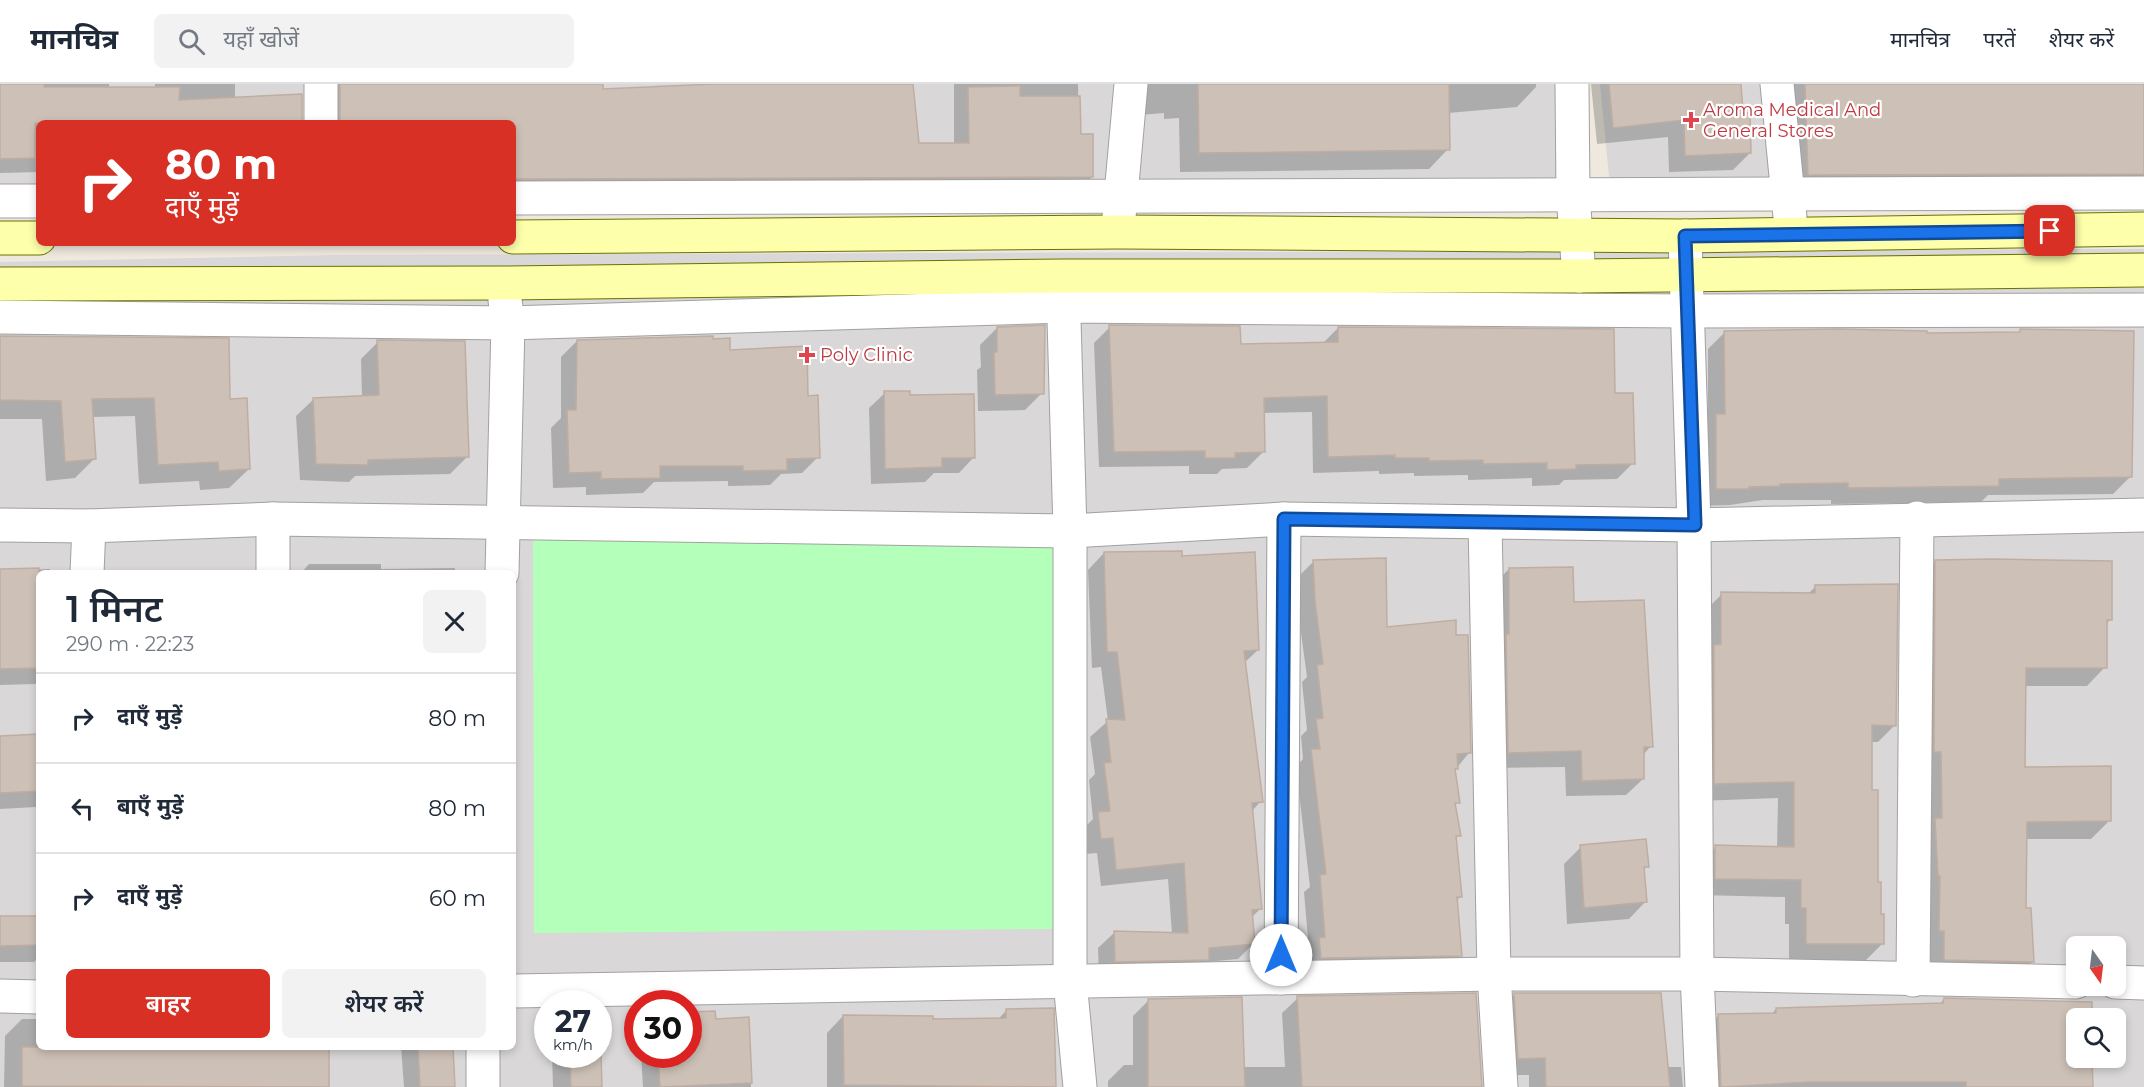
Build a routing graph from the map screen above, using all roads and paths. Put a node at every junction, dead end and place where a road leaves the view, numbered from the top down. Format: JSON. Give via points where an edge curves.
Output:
{"nodes":[{"id":1,"x":321,"y":84,"type":"edge"},
{"id":2,"x":1131,"y":84,"type":"edge"},
{"id":3,"x":1572,"y":84,"type":"edge"},
{"id":4,"x":1777,"y":84,"type":"edge"},
{"id":5,"x":321,"y":120,"type":"edge"},
{"id":6,"x":2144,"y":193,"type":"edge"},
{"id":7,"x":1119,"y":194,"type":"junction"},
{"id":8,"x":1573,"y":195,"type":"junction"},
{"id":9,"x":1788,"y":195,"type":"junction"},
{"id":10,"x":516,"y":198,"type":"edge"},
{"id":11,"x":0,"y":201,"type":"edge"},
{"id":12,"x":36,"y":201,"type":"edge"},
{"id":13,"x":2144,"y":229,"type":"edge"},
{"id":14,"x":1119,"y":232,"type":"junction"},
{"id":15,"x":1791,"y":235,"type":"junction"},
{"id":16,"x":1577,"y":236,"type":"junction"},
{"id":17,"x":1685,"y":236,"type":"junction"},
{"id":18,"x":516,"y":237,"type":"edge"},
{"id":19,"x":0,"y":238,"type":"edge"},
{"id":20,"x":36,"y":238,"type":"edge"},
{"id":21,"x":2144,"y":270,"type":"edge"},
{"id":22,"x":1686,"y":274,"type":"junction"},
{"id":23,"x":1579,"y":276,"type":"junction"},
{"id":24,"x":503,"y":283,"type":"junction"},
{"id":25,"x":0,"y":284,"type":"edge"},
{"id":26,"x":1064,"y":291,"type":"junction"},
{"id":27,"x":2144,"y":310,"type":"edge"},
{"id":28,"x":1687,"y":311,"type":"junction"},
{"id":29,"x":0,"y":317,"type":"edge"},
{"id":30,"x":508,"y":323,"type":"junction"},
{"id":31,"x":2144,"y":514,"type":"edge"},
{"id":32,"x":1917,"y":518,"type":"junction"},
{"id":33,"x":273,"y":519,"type":"junction"},
{"id":34,"x":1284,"y":519,"type":"junction"},
{"id":35,"x":1485,"y":522,"type":"junction"},
{"id":36,"x":504,"y":523,"type":"junction"},
{"id":37,"x":0,"y":525,"type":"edge"},
{"id":38,"x":1695,"y":525,"type":"junction"},
{"id":39,"x":89,"y":526,"type":"junction"},
{"id":40,"x":1070,"y":531,"type":"junction"},
{"id":41,"x":87,"y":570,"type":"edge"},
{"id":42,"x":273,"y":570,"type":"edge"},
{"id":43,"x":502,"y":570,"type":"edge"},
{"id":44,"x":1494,"y":974,"type":"junction"},
{"id":45,"x":1697,"y":974,"type":"junction"},
{"id":46,"x":1281,"y":978,"type":"junction"},
{"id":47,"x":1913,"y":980,"type":"junction"},
{"id":48,"x":1070,"y":981,"type":"junction"},
{"id":49,"x":2066,"y":982,"type":"edge"},
{"id":50,"x":2126,"y":982,"type":"edge"},
{"id":51,"x":2144,"y":982,"type":"edge"},
{"id":52,"x":516,"y":991,"type":"edge"},
{"id":53,"x":0,"y":996,"type":"edge"},
{"id":54,"x":36,"y":998,"type":"edge"},
{"id":55,"x":483,"y":1050,"type":"edge"},
{"id":56,"x":483,"y":1087,"type":"edge"},
{"id":57,"x":1080,"y":1087,"type":"edge"},
{"id":58,"x":1501,"y":1087,"type":"edge"},
{"id":59,"x":1702,"y":1087,"type":"edge"}],
"edges":[{"from":1,"to":5,"type":"street"},
{"from":2,"to":7,"type":"street"},
{"from":3,"to":8,"type":"street"},
{"from":4,"to":9,"type":"street"},
{"from":6,"to":9,"type":"street"},
{"from":7,"to":8,"type":"street"},
{"from":7,"to":10,"type":"street"},
{"from":7,"to":14,"type":"street"},
{"from":8,"to":9,"type":"street"},
{"from":8,"to":16,"type":"street"},
{"from":9,"to":15,"type":"street"},
{"from":11,"to":12,"type":"street"},
{"from":13,"to":15,"type":"main road"},
{"from":14,"to":16,"type":"main road"},
{"from":14,"to":18,"type":"main road"},
{"from":15,"to":17,"type":"main road"},
{"from":16,"to":17,"type":"main road"},
{"from":16,"to":23,"type":"street"},
{"from":17,"to":22,"type":"street"},
{"from":19,"to":20,"type":"main road"},
{"from":21,"to":22,"type":"main road"},
{"from":22,"to":23,"type":"main road"},
{"from":22,"to":28,"type":"street"},
{"from":23,"to":26,"type":"main road"},
{"from":24,"to":25,"type":"main road"},
{"from":24,"to":26,"type":"main road"},
{"from":24,"to":30,"type":"street"},
{"from":26,"to":28,"type":"street"},
{"from":26,"to":30,"type":"street"},
{"from":26,"to":40,"type":"street"},
{"from":27,"to":28,"type":"street"},
{"from":28,"to":38,"type":"street"},
{"from":29,"to":30,"type":"street"},
{"from":30,"to":36,"type":"street"},
{"from":31,"to":32,"type":"street"},
{"from":32,"to":38,"type":"street"},
{"from":32,"to":47,"type":"street"},
{"from":33,"to":36,"type":"street"},
{"from":33,"to":39,"type":"street"},
{"from":33,"to":42,"type":"street"},
{"from":34,"to":35,"type":"street"},
{"from":34,"to":40,"type":"street"},
{"from":34,"to":46,"type":"street"},
{"from":35,"to":38,"type":"street"},
{"from":35,"to":44,"type":"street"},
{"from":36,"to":40,"type":"street"},
{"from":36,"to":43,"type":"street"},
{"from":37,"to":39,"type":"street"},
{"from":38,"to":45,"type":"street"},
{"from":39,"to":41,"type":"street"},
{"from":40,"to":48,"type":"street"},
{"from":44,"to":45,"type":"street"},
{"from":44,"to":46,"type":"street"},
{"from":44,"to":58,"type":"street"},
{"from":45,"to":47,"type":"street"},
{"from":45,"to":59,"type":"street"},
{"from":46,"to":48,"type":"street"},
{"from":47,"to":49,"type":"street"},
{"from":48,"to":52,"type":"street"},
{"from":48,"to":57,"type":"street"},
{"from":50,"to":51,"type":"street"},
{"from":53,"to":54,"type":"street"},
{"from":55,"to":56,"type":"street"}]}
